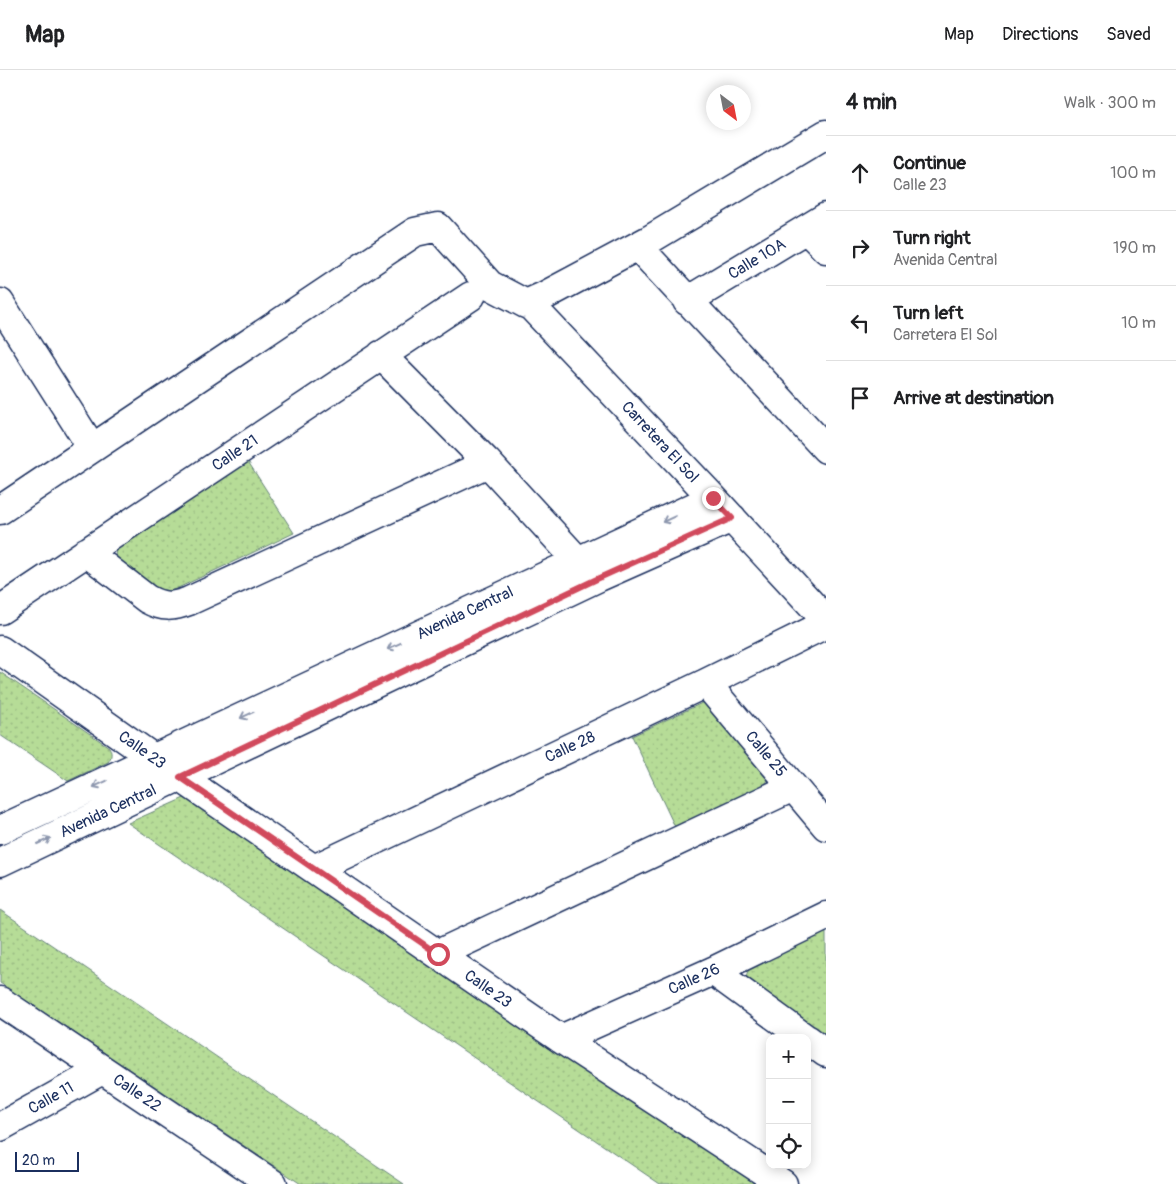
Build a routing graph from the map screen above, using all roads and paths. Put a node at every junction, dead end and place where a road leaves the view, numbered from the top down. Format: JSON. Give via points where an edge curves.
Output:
{"nodes":[{"id":1,"x":826,"y":134,"type":"edge"},
{"id":2,"x":816,"y":223,"type":"edge"},
{"id":3,"x":826,"y":250,"type":"edge"},
{"id":4,"x":643,"y":252,"type":"dead end"},
{"id":5,"x":471,"y":296,"type":"dead end"},
{"id":6,"x":687,"y":301,"type":"junction"},
{"id":7,"x":0,"y":303,"type":"edge"},
{"id":8,"x":533,"y":308,"type":"dead end"},
{"id":9,"x":381,"y":355,"type":"junction"},
{"id":10,"x":92,"y":448,"type":"junction"},
{"id":11,"x":826,"y":449,"type":"edge"},
{"id":12,"x":488,"y":463,"type":"junction"},
{"id":13,"x":713,"y":498,"type":"junction"},
{"id":14,"x":0,"y":510,"type":"edge"},
{"id":15,"x":732,"y":518,"type":"junction"},
{"id":16,"x":86,"y":552,"type":"junction"},
{"id":17,"x":578,"y":561,"type":"junction"},
{"id":18,"x":0,"y":610,"type":"edge"},
{"id":19,"x":826,"y":620,"type":"edge"},
{"id":20,"x":826,"y":624,"type":"edge"},
{"id":21,"x":0,"y":650,"type":"edge"},
{"id":22,"x":706,"y":683,"type":"junction"},
{"id":23,"x":154,"y":758,"type":"junction"},
{"id":24,"x":180,"y":777,"type":"junction"},
{"id":25,"x":793,"y":787,"type":"junction"},
{"id":26,"x":826,"y":826,"type":"edge"},
{"id":27,"x":0,"y":830,"type":"edge"},
{"id":28,"x":0,"y":862,"type":"edge"},
{"id":29,"x":314,"y":869,"type":"junction"},
{"id":30,"x":826,"y":916,"type":"edge"},
{"id":31,"x":438,"y":954,"type":"junction"},
{"id":32,"x":713,"y":971,"type":"junction"},
{"id":33,"x":0,"y":1001,"type":"edge"},
{"id":34,"x":799,"y":1034,"type":"edge"},
{"id":35,"x":561,"y":1039,"type":"junction"},
{"id":36,"x":811,"y":1042,"type":"edge"},
{"id":37,"x":826,"y":1053,"type":"edge"},
{"id":38,"x":102,"y":1070,"type":"junction"},
{"id":39,"x":0,"y":1127,"type":"edge"},
{"id":40,"x":273,"y":1184,"type":"edge"},
{"id":41,"x":783,"y":1184,"type":"edge"}],
"edges":[{"from":1,"to":10,"type":"street","via":[[649,240],[526,304],[490,285],[438,227],[415,232]]},
{"from":2,"to":3,"type":"street"},
{"from":2,"to":6,"type":"street","name":"Calle 10A"},
{"from":4,"to":6,"type":"street"},
{"from":5,"to":9,"type":"street","name":"Calle 21"},
{"from":6,"to":11,"type":"street"},
{"from":7,"to":10,"type":"street"},
{"from":8,"to":13,"type":"street","name":"Carretera El Sol"},
{"from":9,"to":12,"type":"street"},
{"from":9,"to":16,"type":"street","name":"Calle 21"},
{"from":10,"to":14,"type":"street"},
{"from":12,"to":16,"type":"street","via":[[176,605],[162,605],[147,599]]},
{"from":12,"to":17,"type":"street"},
{"from":13,"to":15,"type":"street","name":"Carretera El Sol"},
{"from":13,"to":17,"type":"street","name":"Avenida Central","one_way":true},
{"from":15,"to":19,"type":"street","name":"Carretera El Sol"},
{"from":15,"to":24,"type":"street","name":"Avenida Central"},
{"from":16,"to":18,"type":"street","name":"Calle 21"},
{"from":17,"to":23,"type":"street","name":"Avenida Central","one_way":true},
{"from":20,"to":22,"type":"street","name":"Calle 28"},
{"from":21,"to":23,"type":"street","name":"Calle 23"},
{"from":22,"to":25,"type":"street","name":"Calle 25"},
{"from":22,"to":29,"type":"street","name":"Calle 28"},
{"from":23,"to":24,"type":"street","name":"Calle 23"},
{"from":23,"to":27,"type":"street","name":"Avenida Central","one_way":true},
{"from":28,"to":24,"type":"street","name":"Avenida Central","one_way":true},
{"from":24,"to":29,"type":"street","name":"Calle 23"},
{"from":25,"to":26,"type":"street","name":"Calle 25"},
{"from":25,"to":31,"type":"street"},
{"from":29,"to":31,"type":"street","name":"Calle 23"},
{"from":30,"to":32,"type":"street","name":"Calle 26"},
{"from":31,"to":35,"type":"street","name":"Calle 23"},
{"from":32,"to":34,"type":"street"},
{"from":32,"to":35,"type":"street","name":"Calle 26"},
{"from":33,"to":38,"type":"street","name":"Calle 22"},
{"from":35,"to":41,"type":"street","name":"Calle 23"},
{"from":36,"to":37,"type":"street"},
{"from":38,"to":39,"type":"street","name":"Calle 11"},
{"from":38,"to":40,"type":"street","name":"Calle 22"}]}
